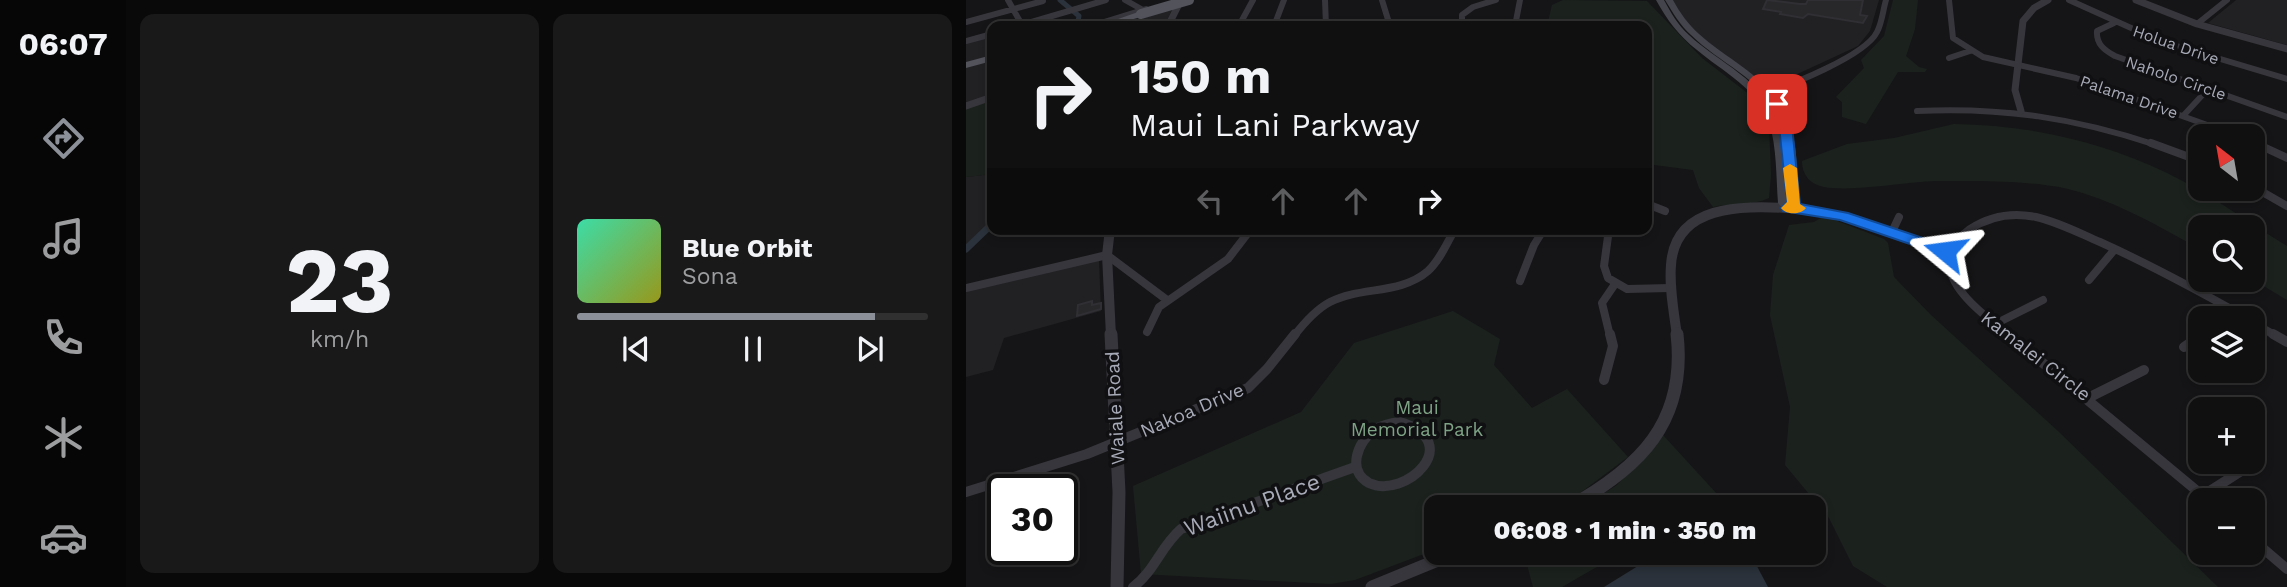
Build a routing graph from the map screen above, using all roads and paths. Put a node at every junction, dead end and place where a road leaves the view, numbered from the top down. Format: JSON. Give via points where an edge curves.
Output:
{"nodes":[{"id":1,"x":1008,"y":0,"type":"edge"},
{"id":2,"x":1106,"y":0,"type":"edge"},
{"id":3,"x":1125,"y":0,"type":"edge"},
{"id":4,"x":1180,"y":0,"type":"edge"},
{"id":5,"x":1189,"y":0,"type":"edge"},
{"id":6,"x":1253,"y":0,"type":"edge"},
{"id":7,"x":1284,"y":0,"type":"edge"},
{"id":8,"x":1325,"y":0,"type":"edge"},
{"id":9,"x":1381,"y":0,"type":"edge"},
{"id":10,"x":1496,"y":0,"type":"edge"},
{"id":11,"x":1520,"y":0,"type":"edge"},
{"id":12,"x":1660,"y":0,"type":"edge"},
{"id":13,"x":1669,"y":0,"type":"edge"},
{"id":14,"x":1886,"y":0,"type":"edge"},
{"id":15,"x":1949,"y":0,"type":"edge"},
{"id":16,"x":2048,"y":0,"type":"edge"},
{"id":17,"x":2069,"y":0,"type":"edge"},
{"id":18,"x":2136,"y":0,"type":"edge"},
{"id":19,"x":2227,"y":0,"type":"edge"},
{"id":20,"x":1044,"y":1,"type":"edge"},
{"id":21,"x":1013,"y":9,"type":"junction"},
{"id":22,"x":1142,"y":12,"type":"junction"},
{"id":23,"x":1018,"y":21,"type":"edge"},
{"id":24,"x":1037,"y":21,"type":"edge"},
{"id":25,"x":1109,"y":21,"type":"edge"},
{"id":26,"x":1116,"y":21,"type":"edge"},
{"id":27,"x":1170,"y":21,"type":"edge"},
{"id":28,"x":1242,"y":21,"type":"edge"},
{"id":29,"x":1276,"y":21,"type":"edge"},
{"id":30,"x":1326,"y":21,"type":"edge"},
{"id":31,"x":1388,"y":21,"type":"edge"},
{"id":32,"x":1462,"y":21,"type":"edge"},
{"id":33,"x":1516,"y":21,"type":"edge"},
{"id":34,"x":966,"y":22,"type":"edge"},
{"id":35,"x":2114,"y":23,"type":"junction"},
{"id":36,"x":2197,"y":24,"type":"junction"},
{"id":37,"x":987,"y":35,"type":"edge"},
{"id":38,"x":966,"y":41,"type":"edge"},
{"id":39,"x":2287,"y":49,"type":"edge"},
{"id":40,"x":1970,"y":51,"type":"junction"},
{"id":41,"x":1949,"y":58,"type":"dead end"},
{"id":42,"x":987,"y":60,"type":"edge"},
{"id":43,"x":2019,"y":64,"type":"junction"},
{"id":44,"x":966,"y":65,"type":"edge"},
{"id":45,"x":2287,"y":79,"type":"edge"},
{"id":46,"x":2208,"y":89,"type":"junction"},
{"id":47,"x":1763,"y":94,"type":"junction"},
{"id":48,"x":987,"y":99,"type":"edge"},
{"id":49,"x":966,"y":106,"type":"edge"},
{"id":50,"x":1917,"y":111,"type":"dead end"},
{"id":51,"x":2021,"y":111,"type":"junction"},
{"id":52,"x":2183,"y":116,"type":"junction"},
{"id":53,"x":2287,"y":117,"type":"edge"},
{"id":54,"x":2205,"y":124,"type":"edge"},
{"id":55,"x":2265,"y":148,"type":"edge"},
{"id":56,"x":2188,"y":157,"type":"edge"},
{"id":57,"x":2287,"y":158,"type":"edge"},
{"id":58,"x":2265,"y":193,"type":"edge"},
{"id":59,"x":1652,"y":206,"type":"edge"},
{"id":60,"x":2287,"y":206,"type":"edge"},
{"id":61,"x":1788,"y":208,"type":"junction"},
{"id":62,"x":1665,"y":211,"type":"dead end"},
{"id":63,"x":1899,"y":216,"type":"dead end"},
{"id":64,"x":1891,"y":234,"type":"junction"},
{"id":65,"x":1109,"y":235,"type":"edge"},
{"id":66,"x":1246,"y":235,"type":"edge"},
{"id":67,"x":1451,"y":235,"type":"edge"},
{"id":68,"x":1540,"y":235,"type":"edge"},
{"id":69,"x":1608,"y":235,"type":"edge"},
{"id":70,"x":2115,"y":249,"type":"junction"},
{"id":71,"x":1950,"y":252,"type":"junction"},
{"id":72,"x":1107,"y":256,"type":"junction"},
{"id":73,"x":2089,"y":280,"type":"dead end"},
{"id":74,"x":1520,"y":281,"type":"dead end"},
{"id":75,"x":1615,"y":284,"type":"junction"},
{"id":76,"x":966,"y":288,"type":"edge"},
{"id":77,"x":1670,"y":288,"type":"junction"},
{"id":78,"x":1167,"y":300,"type":"junction"},
{"id":79,"x":2043,"y":300,"type":"dead end"},
{"id":80,"x":2226,"y":306,"type":"edge"},
{"id":81,"x":1996,"y":324,"type":"junction"},
{"id":82,"x":2265,"y":329,"type":"edge"},
{"id":83,"x":1147,"y":332,"type":"dead end"},
{"id":84,"x":2287,"y":342,"type":"edge"},
{"id":85,"x":2188,"y":345,"type":"edge"},
{"id":86,"x":2185,"y":347,"type":"dead end"},
{"id":87,"x":2144,"y":370,"type":"dead end"},
{"id":88,"x":1604,"y":380,"type":"dead end"},
{"id":89,"x":2088,"y":398,"type":"junction"},
{"id":90,"x":1117,"y":443,"type":"junction"},
{"id":91,"x":1355,"y":467,"type":"junction"},
{"id":92,"x":2238,"y":474,"type":"edge"},
{"id":93,"x":2193,"y":488,"type":"edge"},
{"id":94,"x":2219,"y":488,"type":"edge"},
{"id":95,"x":966,"y":492,"type":"edge"},
{"id":96,"x":1592,"y":495,"type":"edge"},
{"id":97,"x":2265,"y":550,"type":"edge"},
{"id":98,"x":1426,"y":565,"type":"edge"},
{"id":99,"x":2287,"y":569,"type":"edge"},
{"id":100,"x":1117,"y":587,"type":"edge"},
{"id":101,"x":1133,"y":587,"type":"edge"},
{"id":102,"x":1372,"y":587,"type":"edge"}],
"edges":[{"from":1,"to":21,"type":"street"},
{"from":2,"to":24,"type":"street"},
{"from":3,"to":22,"type":"street"},
{"from":4,"to":22,"type":"street"},
{"from":4,"to":27,"type":"street"},
{"from":5,"to":22,"type":"main road","bridge":true},
{"from":6,"to":28,"type":"street"},
{"from":7,"to":29,"type":"street"},
{"from":8,"to":30,"type":"street"},
{"from":9,"to":31,"type":"street"},
{"from":10,"to":32,"type":"street","via":[[1466,11]]},
{"from":11,"to":33,"type":"street"},
{"from":12,"to":47,"type":"main road","via":[[1667,16],[1689,41]]},
{"from":13,"to":47,"type":"main road","via":[[1697,39]]},
{"from":14,"to":47,"type":"street","via":[[1877,32],[1864,48]]},
{"from":15,"to":40,"type":"street","via":[[1951,34]]},
{"from":16,"to":43,"type":"street","via":[[2023,22]]},
{"from":17,"to":35,"type":"street","name":"Holua Drive"},
{"from":18,"to":36,"type":"street"},
{"from":19,"to":36,"type":"street"},
{"from":20,"to":21,"type":"street"},
{"from":21,"to":23,"type":"street"},
{"from":21,"to":34,"type":"street"},
{"from":22,"to":25,"type":"street"},
{"from":22,"to":26,"type":"main road"},
{"from":35,"to":45,"type":"street","name":"Holua Drive","via":[[2188,51]]},
{"from":35,"to":46,"type":"street","name":"Naholo Circle","via":[[2096,35],[2106,51]]},
{"from":36,"to":39,"type":"street"},
{"from":37,"to":38,"type":"street"},
{"from":40,"to":41,"type":"street"},
{"from":40,"to":43,"type":"street","name":"Palama Drive"},
{"from":42,"to":44,"type":"main road"},
{"from":43,"to":51,"type":"street","via":[[2015,90]]},
{"from":43,"to":52,"type":"street","name":"Palama Drive","via":[[2076,78]]},
{"from":46,"to":52,"type":"street"},
{"from":46,"to":53,"type":"street","name":"Naholo Circle"},
{"from":47,"to":61,"type":"main road","via":[[1774,125],[1783,203]]},
{"from":48,"to":49,"type":"street"},
{"from":50,"to":51,"type":"street","via":[[1968,107]]},
{"from":51,"to":56,"type":"street","via":[[2107,128]]},
{"from":52,"to":54,"type":"street","name":"Palama Drive"},
{"from":55,"to":57,"type":"street"},
{"from":58,"to":60,"type":"street"},
{"from":59,"to":62,"type":"street"},
{"from":61,"to":64,"type":"street","via":[[1843,216]]},
{"from":61,"to":77,"type":"street","via":[[1741,206],[1696,219],[1673,245]]},
{"from":63,"to":64,"type":"street"},
{"from":64,"to":71,"type":"street"},
{"from":65,"to":72,"type":"street","name":"Waiale Road"},
{"from":66,"to":78,"type":"street","via":[[1228,259]]},
{"from":67,"to":90,"type":"street","name":"Nakoa Drive","via":[[1421,276],[1321,307],[1248,388]]},
{"from":68,"to":74,"type":"street"},
{"from":69,"to":75,"type":"street","via":[[1604,271]]},
{"from":70,"to":71,"type":"street","via":[[2046,219],[2010,215],[1973,225]]},
{"from":70,"to":73,"type":"street"},
{"from":70,"to":80,"type":"street"},
{"from":71,"to":81,"type":"street","name":"Kamalei Circle","via":[[1957,286]]},
{"from":72,"to":76,"type":"street"},
{"from":72,"to":78,"type":"street"},
{"from":72,"to":90,"type":"street","name":"Waiale Road"},
{"from":75,"to":77,"type":"street","via":[[1627,289]]},
{"from":75,"to":88,"type":"street","via":[[1602,303],[1613,346]]},
{"from":77,"to":96,"type":"street","via":[[1679,362],[1669,414],[1643,454]]},
{"from":78,"to":83,"type":"street"},
{"from":79,"to":81,"type":"street"},
{"from":81,"to":89,"type":"street","name":"Kamalei Circle"},
{"from":82,"to":84,"type":"street"},
{"from":85,"to":86,"type":"street"},
{"from":87,"to":89,"type":"street"},
{"from":89,"to":93,"type":"street","name":"Kamalei Circle"},
{"from":90,"to":95,"type":"street","name":"Nakoa Drive"},
{"from":90,"to":100,"type":"street","name":"Waiale Road"},
{"from":91,"to":91,"type":"street","via":[[1371,484],[1401,483],[1425,464],[1430,439],[1413,424],[1385,424],[1361,442]]},
{"from":91,"to":101,"type":"street","name":"Waiinu Place","via":[[1181,529],[1162,547],[1148,576]]},
{"from":92,"to":94,"type":"street"},
{"from":97,"to":99,"type":"street"},
{"from":98,"to":102,"type":"street"}]}
